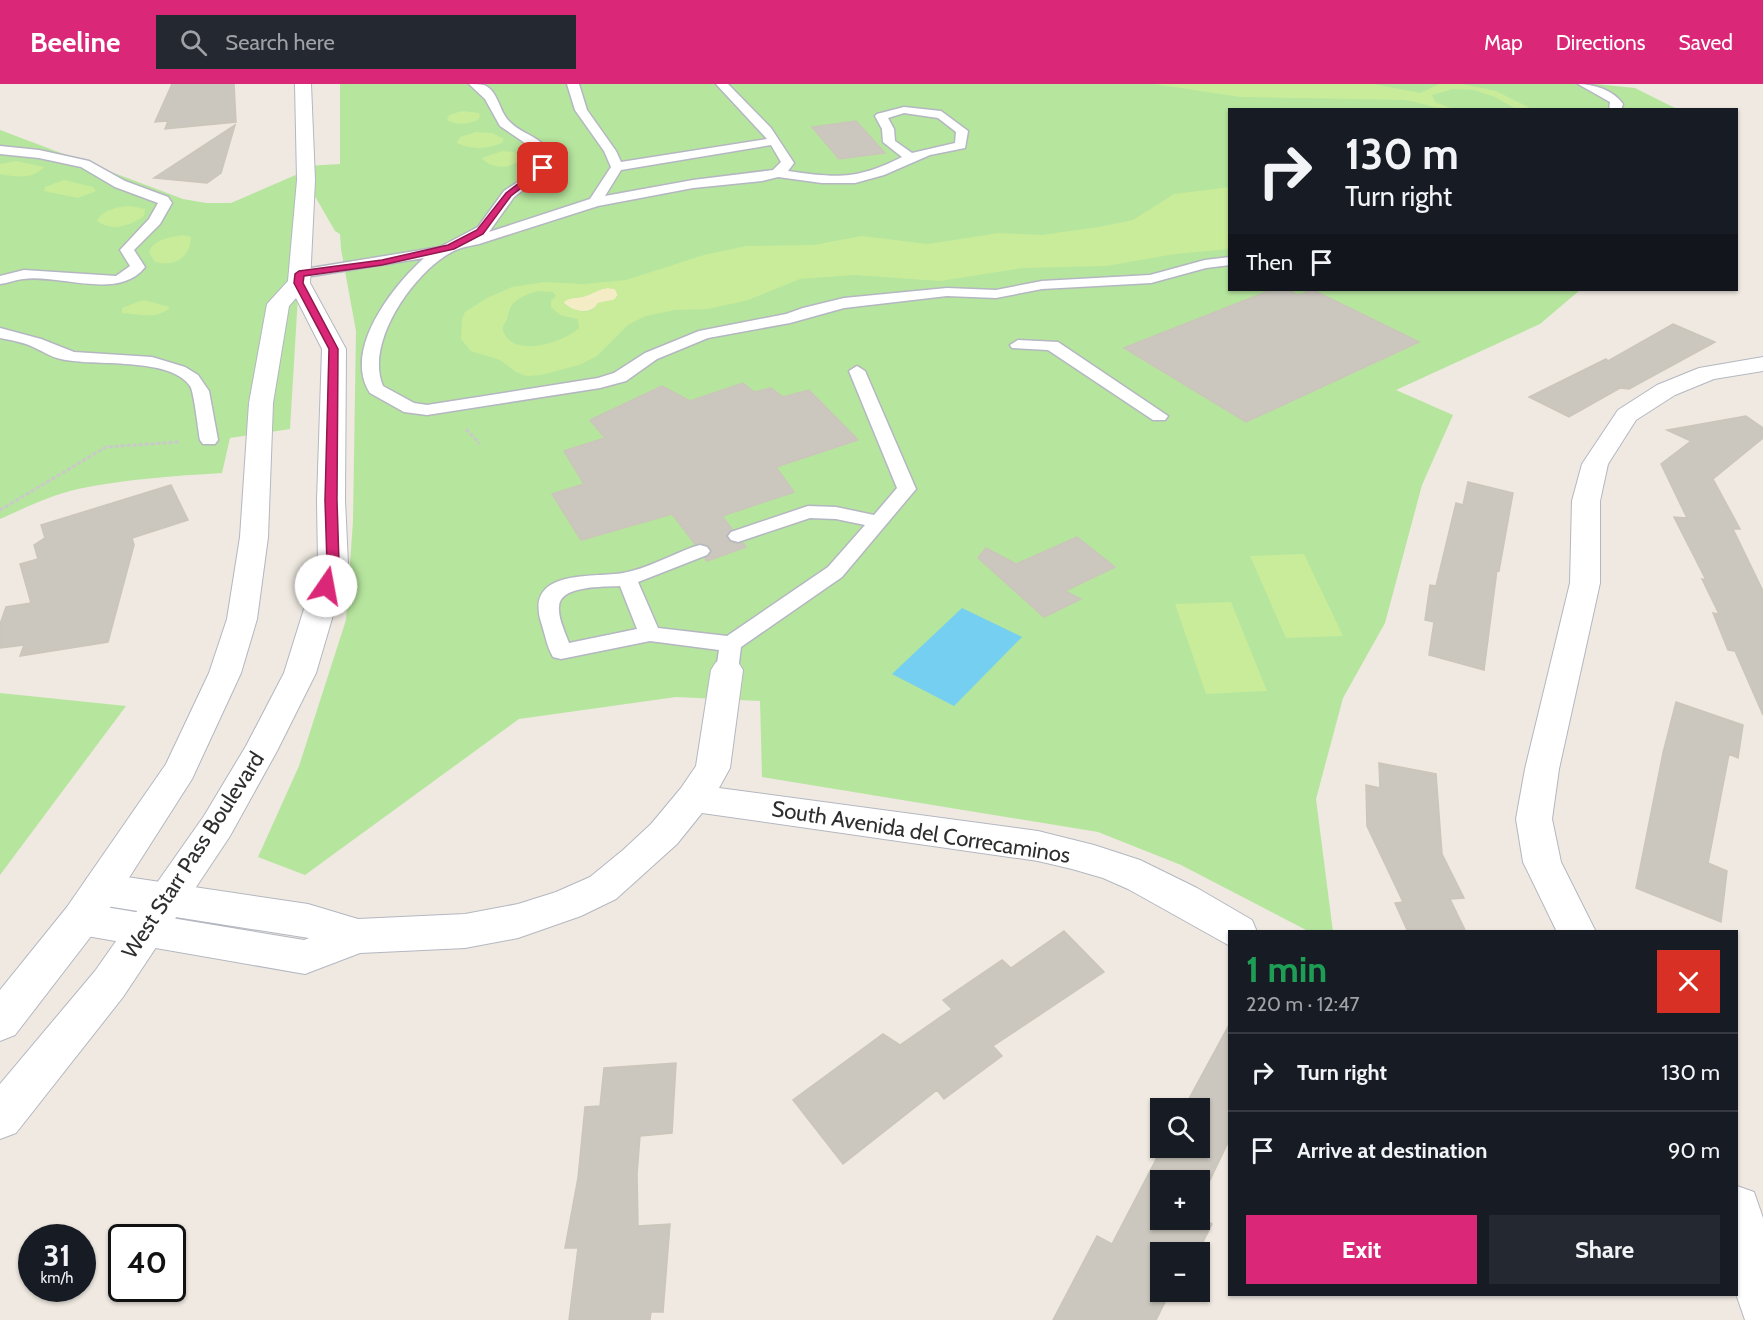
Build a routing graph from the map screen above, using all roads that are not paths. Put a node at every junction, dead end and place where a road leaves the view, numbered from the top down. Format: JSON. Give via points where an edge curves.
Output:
{"nodes":[{"id":1,"x":303,"y":84,"type":"edge"},
{"id":2,"x":475,"y":84,"type":"edge"},
{"id":3,"x":573,"y":84,"type":"edge"},
{"id":4,"x":723,"y":84,"type":"edge"},
{"id":5,"x":1584,"y":84,"type":"edge"},
{"id":6,"x":1616,"y":108,"type":"edge"},
{"id":7,"x":774,"y":141,"type":"junction"},
{"id":8,"x":0,"y":150,"type":"edge"},
{"id":9,"x":911,"y":158,"type":"junction"},
{"id":10,"x":617,"y":167,"type":"junction"},
{"id":11,"x":778,"y":173,"type":"junction"},
{"id":12,"x":595,"y":202,"type":"junction"},
{"id":13,"x":451,"y":247,"type":"junction"},
{"id":14,"x":1228,"y":261,"type":"edge"},
{"id":15,"x":299,"y":278,"type":"junction"},
{"id":16,"x":0,"y":280,"type":"edge"},
{"id":17,"x":0,"y":333,"type":"edge"},
{"id":18,"x":1018,"y":345,"type":"dead end"},
{"id":19,"x":1763,"y":364,"type":"edge"},
{"id":20,"x":857,"y":370,"type":"dead end"},
{"id":21,"x":1158,"y":416,"type":"dead end"},
{"id":22,"x":209,"y":440,"type":"road end"},
{"id":23,"x":879,"y":522,"type":"junction"},
{"id":24,"x":738,"y":536,"type":"dead end"},
{"id":25,"x":700,"y":551,"type":"dead end"},
{"id":26,"x":627,"y":579,"type":"junction"},
{"id":27,"x":650,"y":634,"type":"junction"},
{"id":28,"x":729,"y":657,"type":"junction"},
{"id":29,"x":694,"y":798,"type":"junction"},
{"id":30,"x":91,"y":904,"type":"junction"},
{"id":31,"x":157,"y":915,"type":"junction"},
{"id":32,"x":1235,"y":930,"type":"edge"},
{"id":33,"x":1576,"y":930,"type":"edge"},
{"id":34,"x":0,"y":1023,"type":"edge"},
{"id":35,"x":0,"y":1118,"type":"edge"},
{"id":36,"x":1745,"y":1224,"type":"edge"},
{"id":37,"x":1763,"y":1303,"type":"edge"}],
"edges":[{"from":1,"to":15,"type":"street","via":[[306,180]]},
{"from":2,"to":13,"type":"lane","via":[[493,100],[503,122],[536,143],[544,162],[538,174],[503,200],[480,232]]},
{"from":3,"to":10,"type":"lane","via":[[581,110]]},
{"from":4,"to":7,"type":"lane","via":[[757,117]]},
{"from":5,"to":6,"type":"lane","via":[[1614,100]]},
{"from":7,"to":10,"type":"lane"},
{"from":7,"to":11,"type":"lane","via":[[788,163]]},
{"from":8,"to":16,"type":"lane","via":[[85,164],[165,203],[155,221],[127,250],[138,267],[127,277],[117,280],[24,274]]},
{"from":9,"to":9,"type":"lane","via":[[962,145],[962,132],[941,115],[904,110],[882,116],[889,142]]},
{"from":9,"to":11,"type":"lane","via":[[865,177],[829,180]]},
{"from":10,"to":12,"type":"lane"},
{"from":11,"to":12,"type":"lane","via":[[693,183]]},
{"from":12,"to":13,"type":"lane"},
{"from":13,"to":14,"type":"lane","via":[[419,270],[384,316],[372,345],[369,369],[376,388],[410,408],[427,410],[600,383],[620,377],[651,356],[705,334],[844,303],[1151,279]]},
{"from":13,"to":15,"type":"lane"},
{"from":15,"to":30,"type":"street","via":[[278,304],[261,403],[242,619],[225,673],[180,771]]},
{"from":15,"to":31,"type":"street","name":"West Starr Pass Boulevard","via":[[334,349],[333,564],[300,673],[222,817]]},
{"from":17,"to":22,"type":"lane","via":[[35,342],[60,354],[158,363],[179,370],[201,389]]},
{"from":18,"to":21,"type":"lane","via":[[1052,345]]},
{"from":19,"to":33,"type":"street","via":[[1708,373],[1666,390],[1627,415],[1595,464],[1586,501],[1585,583],[1534,819],[1542,862]]},
{"from":20,"to":23,"type":"lane","via":[[907,489]]},
{"from":23,"to":24,"type":"lane","via":[[808,512]]},
{"from":23,"to":28,"type":"lane","via":[[835,572]]},
{"from":25,"to":26,"type":"lane"},
{"from":26,"to":27,"type":"lane"},
{"from":26,"to":27,"type":"lane","via":[[580,582],[553,594],[548,610],[561,652]]},
{"from":27,"to":28,"type":"lane"},
{"from":28,"to":29,"type":"street","via":[[713,768]]},
{"from":29,"to":31,"type":"street","via":[[664,834],[603,888],[518,921],[465,932],[358,936],[305,957]]},
{"from":29,"to":32,"type":"street","name":"South Avenida del Correcaminos","via":[[1038,846],[1082,856],[1126,871]]},
{"from":30,"to":31,"type":"street"},
{"from":30,"to":34,"type":"street"},
{"from":31,"to":35,"type":"street","name":"West Starr Pass Boulevard","via":[[110,984]]},
{"from":36,"to":37,"type":"street"}]}
